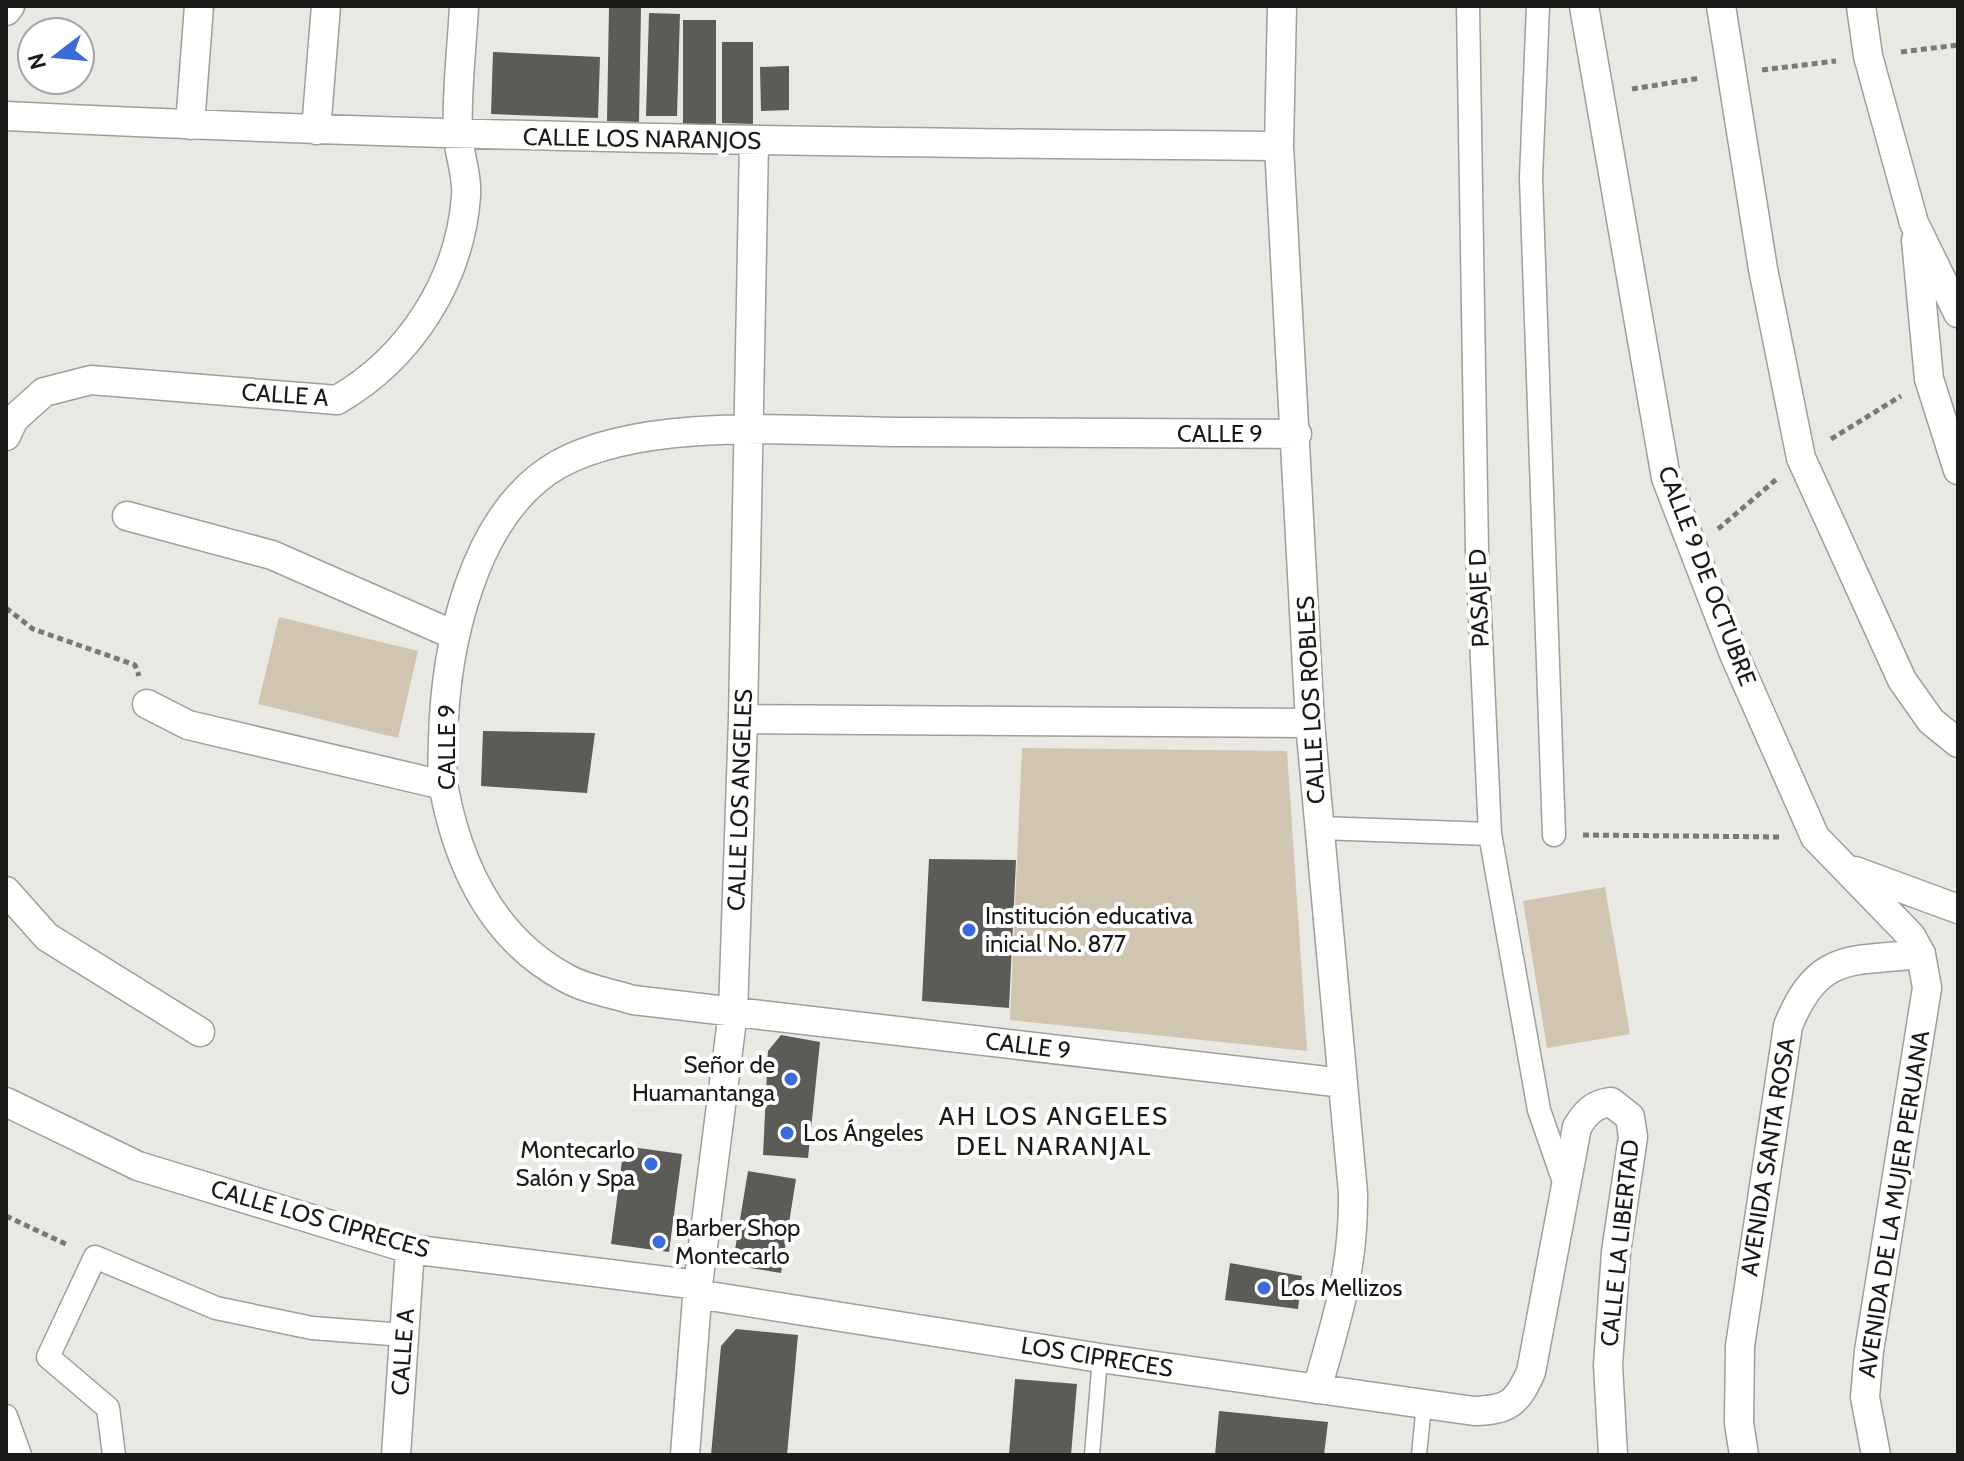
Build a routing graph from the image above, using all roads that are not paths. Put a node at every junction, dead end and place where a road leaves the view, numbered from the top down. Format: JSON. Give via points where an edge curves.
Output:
{"nodes":[{"id":1,"x":199,"y":6,"type":"edge"},
{"id":2,"x":326,"y":6,"type":"edge"},
{"id":3,"x":464,"y":6,"type":"edge"},
{"id":4,"x":1282,"y":6,"type":"edge"},
{"id":5,"x":1468,"y":6,"type":"edge"},
{"id":6,"x":1538,"y":6,"type":"edge"},
{"id":7,"x":1584,"y":6,"type":"edge"},
{"id":8,"x":1721,"y":6,"type":"edge"},
{"id":9,"x":1861,"y":6,"type":"edge"},
{"id":10,"x":6,"y":116,"type":"edge"},
{"id":11,"x":190,"y":125,"type":"junction"},
{"id":12,"x":316,"y":130,"type":"junction"},
{"id":13,"x":458,"y":135,"type":"junction"},
{"id":14,"x":754,"y":142,"type":"junction"},
{"id":15,"x":1279,"y":146,"type":"junction"},
{"id":16,"x":1914,"y":223,"type":"junction"},
{"id":17,"x":1958,"y":313,"type":"edge"},
{"id":18,"x":746,"y":431,"type":"junction"},
{"id":19,"x":1297,"y":434,"type":"junction"},
{"id":20,"x":6,"y":436,"type":"edge"},
{"id":21,"x":1958,"y":470,"type":"edge"},
{"id":22,"x":127,"y":516,"type":"dead end"},
{"id":23,"x":454,"y":635,"type":"junction"},
{"id":24,"x":147,"y":704,"type":"road end"},
{"id":25,"x":743,"y":719,"type":"junction"},
{"id":26,"x":1310,"y":723,"type":"junction"},
{"id":27,"x":1958,"y":743,"type":"edge"},
{"id":28,"x":443,"y":785,"type":"junction"},
{"id":29,"x":1319,"y":828,"type":"junction"},
{"id":30,"x":1490,"y":834,"type":"junction"},
{"id":31,"x":1554,"y":835,"type":"road end"},
{"id":32,"x":1847,"y":868,"type":"junction"},
{"id":33,"x":6,"y":891,"type":"edge"},
{"id":34,"x":1958,"y":909,"type":"edge"},
{"id":35,"x":1921,"y":954,"type":"junction"},
{"id":36,"x":733,"y":1012,"type":"junction"},
{"id":37,"x":200,"y":1032,"type":"dead end"},
{"id":38,"x":1343,"y":1083,"type":"junction"},
{"id":39,"x":6,"y":1102,"type":"edge"},
{"id":40,"x":1564,"y":1182,"type":"junction"},
{"id":41,"x":410,"y":1249,"type":"junction"},
{"id":42,"x":698,"y":1289,"type":"junction"},
{"id":43,"x":404,"y":1335,"type":"junction"},
{"id":44,"x":1100,"y":1358,"type":"junction"},
{"id":45,"x":1317,"y":1389,"type":"junction"},
{"id":46,"x":1424,"y":1404,"type":"junction"},
{"id":47,"x":1497,"y":1411,"type":"joint"},
{"id":48,"x":6,"y":1416,"type":"edge"},
{"id":49,"x":20,"y":1455,"type":"edge"},
{"id":50,"x":114,"y":1455,"type":"edge"},
{"id":51,"x":396,"y":1455,"type":"edge"},
{"id":52,"x":685,"y":1455,"type":"edge"},
{"id":53,"x":1092,"y":1455,"type":"edge"},
{"id":54,"x":1419,"y":1455,"type":"edge"},
{"id":55,"x":1613,"y":1455,"type":"edge"},
{"id":56,"x":1744,"y":1455,"type":"edge"},
{"id":57,"x":1876,"y":1455,"type":"edge"}],
"edges":[{"from":1,"to":11,"type":"street"},
{"from":2,"to":12,"type":"street"},
{"from":3,"to":13,"type":"street","name":"CALLE A"},
{"from":4,"to":15,"type":"street","name":"CALLE LOS ROBLES"},
{"from":5,"to":30,"type":"street","name":"PASAJE D","via":[[1477,551]]},
{"from":6,"to":31,"type":"street","via":[[1531,178]]},
{"from":7,"to":32,"type":"street","name":"CALLE 9 DE OCTUBRE","via":[[1666,478],[1734,654],[1815,837]]},
{"from":8,"to":27,"type":"street","via":[[1763,269],[1801,458],[1902,680],[1931,721]]},
{"from":9,"to":16,"type":"street","via":[[1868,56]]},
{"from":10,"to":11,"type":"street","name":"CALLE LOS NARANJOS"},
{"from":11,"to":12,"type":"street","name":"CALLE LOS NARANJOS"},
{"from":12,"to":13,"type":"street","name":"CALLE LOS NARANJOS"},
{"from":13,"to":14,"type":"street","name":"CALLE LOS NARANJOS"},
{"from":13,"to":20,"type":"street","name":"CALLE A","via":[[467,194],[448,278],[415,332],[366,384],[337,400],[91,380],[44,392],[14,419]]},
{"from":14,"to":15,"type":"street","name":"CALLE LOS NARANJOS"},
{"from":14,"to":18,"type":"street","name":"CALLE LOS ANGELES"},
{"from":15,"to":19,"type":"street","name":"CALLE LOS ROBLES"},
{"from":16,"to":17,"type":"street"},
{"from":16,"to":21,"type":"street","via":[[1929,379]]},
{"from":18,"to":19,"type":"street","name":"CALLE 9"},
{"from":18,"to":23,"type":"street","name":"CALLE 9","via":[[645,436],[596,448],[558,465],[523,492],[496,528]]},
{"from":18,"to":25,"type":"street","name":"CALLE LOS ANGELES"},
{"from":19,"to":26,"type":"street","name":"CALLE LOS ROBLES"},
{"from":22,"to":23,"type":"street","via":[[272,555]]},
{"from":23,"to":28,"type":"street","name":"CALLE 9"},
{"from":24,"to":28,"type":"street","via":[[188,725]]},
{"from":25,"to":26,"type":"street"},
{"from":25,"to":36,"type":"street","name":"CALLE LOS ANGELES"},
{"from":26,"to":29,"type":"street","name":"CALLE LOS ROBLES"},
{"from":28,"to":36,"type":"street","name":"CALLE 9","via":[[470,877],[494,919],[529,955],[568,980],[633,1000]]},
{"from":29,"to":30,"type":"street"},
{"from":29,"to":38,"type":"street","name":"CALLE LOS ROBLES"},
{"from":30,"to":40,"type":"street","name":"PASAJE D","via":[[1539,1110]]},
{"from":32,"to":34,"type":"street"},
{"from":32,"to":35,"type":"street","name":"CALLE 9 DE OCTUBRE","via":[[1911,936]]},
{"from":33,"to":37,"type":"street","via":[[47,937]]},
{"from":35,"to":56,"type":"street","name":"AVENIDA SANTA ROSA","via":[[1839,963],[1817,976],[1800,997],[1788,1026],[1740,1346]]},
{"from":35,"to":57,"type":"street","name":"AVENIDA DE LA MUJER PERUANA","via":[[1927,988],[1869,1351],[1865,1397]]},
{"from":36,"to":38,"type":"street","name":"CALLE 9"},
{"from":36,"to":42,"type":"street","name":"CALLE LOS ANGELES"},
{"from":38,"to":45,"type":"street","name":"CALLE LOS ROBLES","via":[[1353,1245]]},
{"from":39,"to":41,"type":"street","name":"CALLE LOS CIPRECES","via":[[138,1166]]},
{"from":40,"to":47,"type":"street","name":"CALLE LA LIBERTAD","via":[[1531,1372],[1519,1398]]},
{"from":40,"to":55,"type":"street","name":"CALLE LA LIBERTAD","via":[[1577,1127],[1586,1112],[1599,1103],[1622,1107],[1630,1117],[1633,1137],[1616,1252],[1608,1365]]},
{"from":41,"to":42,"type":"street","name":"CALLE LOS CIPRECES"},
{"from":41,"to":43,"type":"street","name":"CALLE A"},
{"from":42,"to":44,"type":"street","name":"LOS CIPRECES"},
{"from":42,"to":52,"type":"street","name":"CALLE LOS ANGELES"},
{"from":43,"to":50,"type":"street","via":[[312,1328],[216,1308],[95,1257],[48,1357],[108,1408]]},
{"from":43,"to":51,"type":"street","name":"CALLE A"},
{"from":44,"to":45,"type":"street","name":"LOS CIPRECES"},
{"from":44,"to":53,"type":"lane"},
{"from":45,"to":46,"type":"street","name":"LOS CIPRECES"},
{"from":46,"to":47,"type":"street","name":"LOS CIPRECES"},
{"from":46,"to":54,"type":"lane"},
{"from":48,"to":49,"type":"street"}]}
